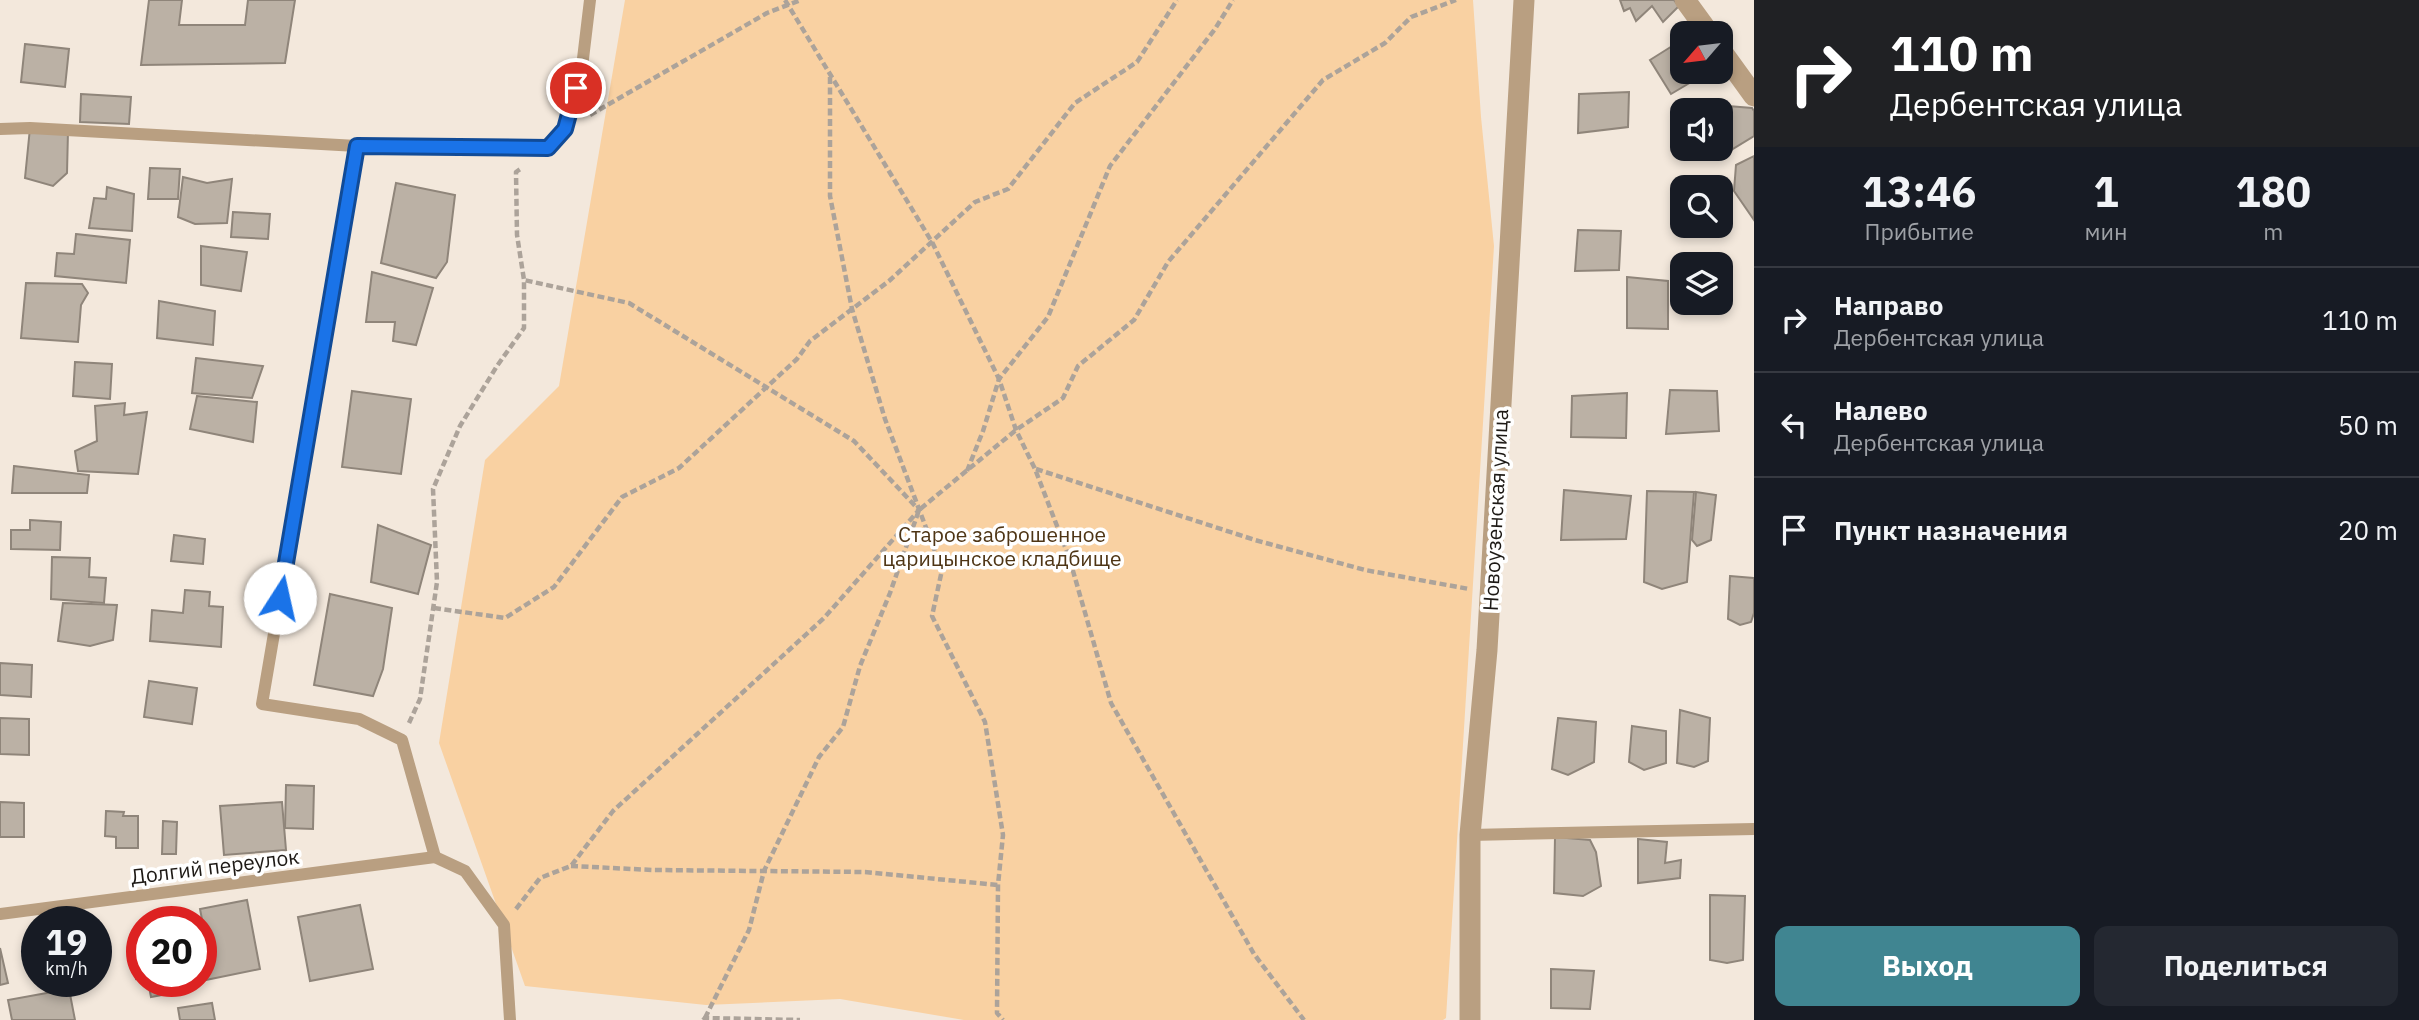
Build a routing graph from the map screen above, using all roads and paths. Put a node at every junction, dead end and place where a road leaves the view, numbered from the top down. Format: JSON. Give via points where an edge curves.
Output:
{"nodes":[{"id":1,"x":590,"y":0,"type":"edge"},
{"id":2,"x":801,"y":0,"type":"edge"},
{"id":3,"x":1177,"y":0,"type":"edge"},
{"id":4,"x":1233,"y":0,"type":"edge"},
{"id":5,"x":1456,"y":0,"type":"edge"},
{"id":6,"x":1524,"y":0,"type":"edge"},
{"id":7,"x":1685,"y":0,"type":"edge"},
{"id":8,"x":786,"y":2,"type":"edge"},
{"id":9,"x":1700,"y":21,"type":"edge"},
{"id":10,"x":1733,"y":67,"type":"edge"},
{"id":11,"x":830,"y":76,"type":"junction"},
{"id":12,"x":1754,"y":96,"type":"edge"},
{"id":13,"x":565,"y":129,"type":"junction"},
{"id":14,"x":0,"y":130,"type":"edge"},
{"id":15,"x":357,"y":146,"type":"junction"},
{"id":16,"x":548,"y":148,"type":"junction"},
{"id":17,"x":932,"y":242,"type":"junction"},
{"id":18,"x":524,"y":280,"type":"junction"},
{"id":19,"x":852,"y":309,"type":"junction"},
{"id":20,"x":999,"y":379,"type":"junction"},
{"id":21,"x":765,"y":387,"type":"junction"},
{"id":22,"x":1016,"y":430,"type":"junction"},
{"id":23,"x":1035,"y":469,"type":"junction"},
{"id":24,"x":966,"y":472,"type":"junction"},
{"id":25,"x":919,"y":510,"type":"junction"},
{"id":26,"x":1490,"y":592,"type":"junction"},
{"id":27,"x":434,"y":608,"type":"junction"},
{"id":28,"x":402,"y":740,"type":"junction"},
{"id":29,"x":1754,"y":829,"type":"edge"},
{"id":30,"x":1470,"y":835,"type":"junction"},
{"id":31,"x":435,"y":857,"type":"junction"},
{"id":32,"x":570,"y":866,"type":"junction"},
{"id":33,"x":764,"y":871,"type":"junction"},
{"id":34,"x":998,"y":885,"type":"junction"},
{"id":35,"x":0,"y":914,"type":"edge"},
{"id":36,"x":503,"y":925,"type":"junction"},
{"id":37,"x":704,"y":1019,"type":"edge"},
{"id":38,"x":510,"y":1020,"type":"edge"},
{"id":39,"x":800,"y":1020,"type":"edge"},
{"id":40,"x":1003,"y":1020,"type":"edge"},
{"id":41,"x":1304,"y":1020,"type":"edge"},
{"id":42,"x":1470,"y":1020,"type":"edge"}],
"edges":[{"from":1,"to":13,"type":"lane","via":[[582,67]]},
{"from":2,"to":8,"type":"path"},
{"from":3,"to":17,"type":"path","via":[[1137,62],[1075,103],[1008,189],[975,202]]},
{"from":4,"to":20,"type":"path","via":[[1110,166],[1048,317]]},
{"from":5,"to":22,"type":"path","via":[[1411,17],[1384,43],[1323,80],[1168,262],[1133,320],[1079,366],[1063,398]]},
{"from":6,"to":26,"type":"street","name":"Новоузенская улица"},
{"from":7,"to":9,"type":"street"},
{"from":8,"to":11,"type":"path"},
{"from":8,"to":13,"type":"path"},
{"from":10,"to":12,"type":"street"},
{"from":11,"to":17,"type":"path"},
{"from":11,"to":19,"type":"path","via":[[830,196]]},
{"from":13,"to":16,"type":"lane"},
{"from":14,"to":15,"type":"lane"},
{"from":15,"to":16,"type":"lane"},
{"from":15,"to":28,"type":"lane","via":[[262,704],[359,719]]},
{"from":16,"to":18,"type":"path","via":[[516,172],[517,235]]},
{"from":17,"to":19,"type":"path"},
{"from":17,"to":20,"type":"path"},
{"from":18,"to":21,"type":"path","via":[[629,303]]},
{"from":18,"to":27,"type":"path","via":[[524,328],[460,426],[433,489]]},
{"from":19,"to":21,"type":"path","via":[[810,341]]},
{"from":19,"to":25,"type":"path"},
{"from":20,"to":22,"type":"path"},
{"from":20,"to":24,"type":"path"},
{"from":21,"to":25,"type":"path","via":[[854,441]]},
{"from":21,"to":27,"type":"path","via":[[679,468],[622,497],[554,587],[505,618]]},
{"from":22,"to":23,"type":"path"},
{"from":22,"to":24,"type":"path"},
{"from":23,"to":26,"type":"path","via":[[1364,570]]},
{"from":23,"to":41,"type":"path","via":[[1069,557],[1111,703],[1254,954]]},
{"from":24,"to":25,"type":"path"},
{"from":25,"to":32,"type":"path","via":[[824,618],[613,811]]},
{"from":25,"to":33,"type":"path","via":[[860,666],[843,727],[819,757]]},
{"from":25,"to":34,"type":"path","via":[[942,570],[932,616],[985,722],[1003,835]]},
{"from":26,"to":30,"type":"street","name":"Новоузенская улица"},
{"from":27,"to":28,"type":"path","via":[[420,699]]},
{"from":28,"to":31,"type":"lane"},
{"from":29,"to":30,"type":"lane"},
{"from":30,"to":42,"type":"street","name":"Новоузенская улица"},
{"from":31,"to":35,"type":"lane","name":"Долгий переулок"},
{"from":31,"to":36,"type":"lane","via":[[465,871]]},
{"from":32,"to":33,"type":"path"},
{"from":32,"to":36,"type":"path","via":[[540,878]]},
{"from":33,"to":34,"type":"path","via":[[865,872]]},
{"from":33,"to":37,"type":"path","via":[[749,930]]},
{"from":34,"to":40,"type":"path","via":[[997,1013]]},
{"from":36,"to":38,"type":"lane"},
{"from":37,"to":39,"type":"path"}]}
